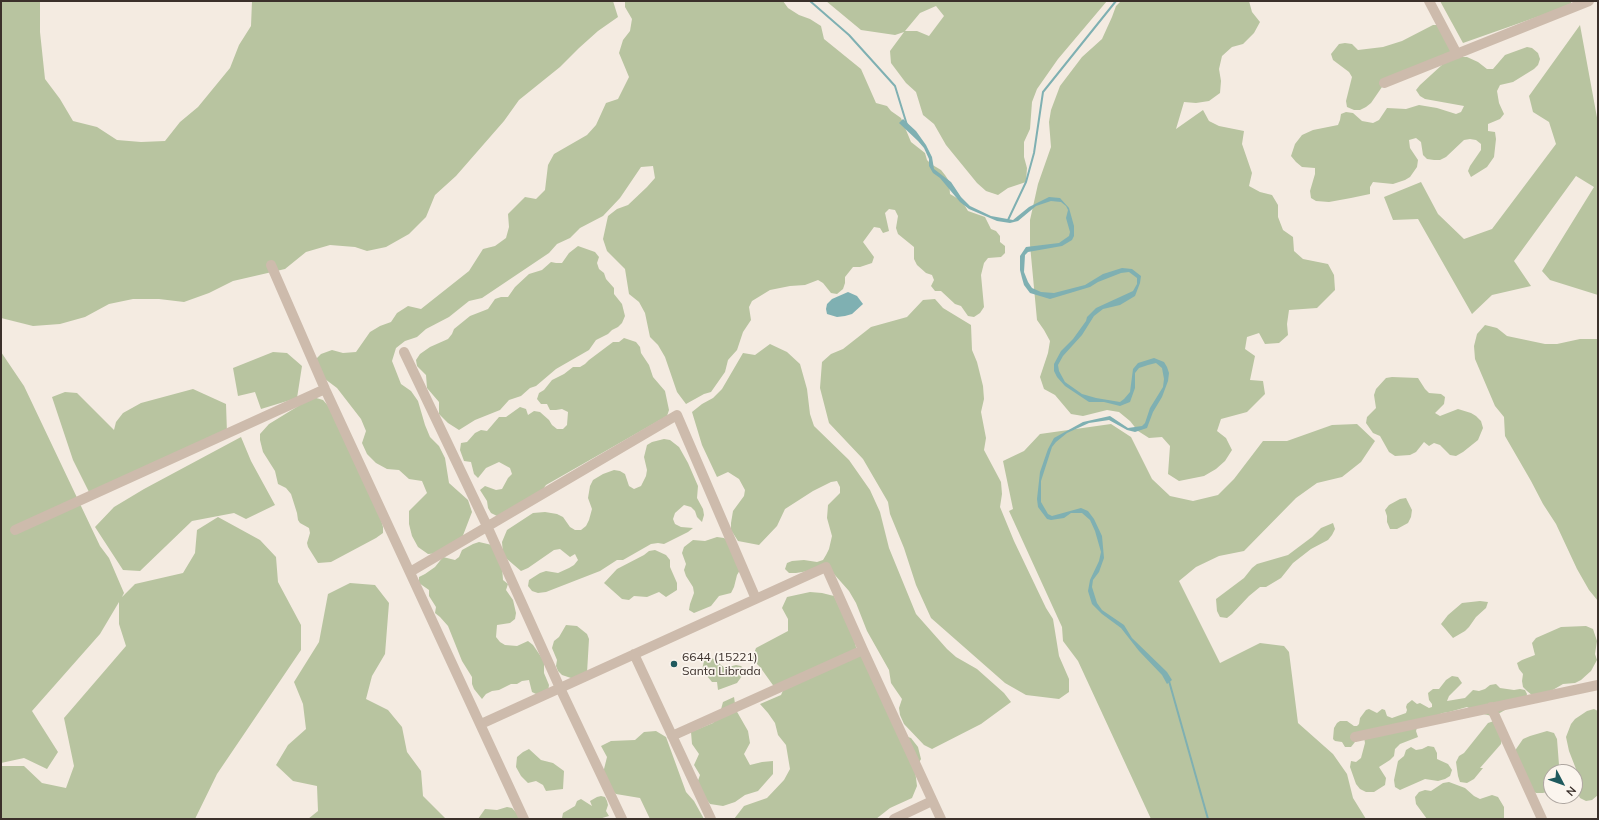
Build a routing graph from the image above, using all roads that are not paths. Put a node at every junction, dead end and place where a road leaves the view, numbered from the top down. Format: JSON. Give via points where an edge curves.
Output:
{"nodes":[{"id":1,"x":1429,"y":1,"type":"edge"},
{"id":2,"x":1589,"y":1,"type":"edge"},
{"id":3,"x":1457,"y":54,"type":"junction"},
{"id":4,"x":1384,"y":83,"type":"dead end"},
{"id":5,"x":271,"y":265,"type":"dead end"},
{"id":6,"x":404,"y":352,"type":"dead end"},
{"id":7,"x":325,"y":389,"type":"junction"},
{"id":8,"x":487,"y":526,"type":"junction"},
{"id":9,"x":15,"y":530,"type":"dead end"},
{"id":10,"x":410,"y":572,"type":"junction"},
{"id":11,"x":756,"y":599,"type":"junction"},
{"id":12,"x":863,"y":650,"type":"junction"},
{"id":13,"x":634,"y":654,"type":"junction"},
{"id":14,"x":1598,"y":685,"type":"edge"},
{"id":15,"x":560,"y":688,"type":"junction"},
{"id":16,"x":1491,"y":707,"type":"junction"},
{"id":17,"x":481,"y":724,"type":"junction"},
{"id":18,"x":672,"y":736,"type":"junction"},
{"id":19,"x":1355,"y":737,"type":"dead end"},
{"id":20,"x":932,"y":801,"type":"junction"},
{"id":21,"x":524,"y":819,"type":"edge"},
{"id":22,"x":622,"y":819,"type":"edge"},
{"id":23,"x":711,"y":819,"type":"edge"},
{"id":24,"x":894,"y":819,"type":"edge"},
{"id":25,"x":941,"y":819,"type":"edge"},
{"id":26,"x":1542,"y":819,"type":"edge"}],
"edges":[{"from":1,"to":3,"type":"street"},
{"from":2,"to":3,"type":"street"},
{"from":3,"to":4,"type":"street"},
{"from":5,"to":7,"type":"street"},
{"from":6,"to":8,"type":"street"},
{"from":7,"to":9,"type":"street"},
{"from":7,"to":10,"type":"street"},
{"from":8,"to":10,"type":"street"},
{"from":8,"to":11,"type":"street","via":[[677,415]]},
{"from":8,"to":15,"type":"street"},
{"from":10,"to":17,"type":"street"},
{"from":11,"to":12,"type":"street","via":[[826,567]]},
{"from":11,"to":13,"type":"street"},
{"from":12,"to":18,"type":"street"},
{"from":12,"to":20,"type":"street"},
{"from":13,"to":15,"type":"street"},
{"from":13,"to":18,"type":"street"},
{"from":14,"to":16,"type":"street"},
{"from":15,"to":17,"type":"street"},
{"from":15,"to":22,"type":"street"},
{"from":16,"to":19,"type":"street"},
{"from":16,"to":26,"type":"street"},
{"from":17,"to":21,"type":"street"},
{"from":18,"to":23,"type":"street"},
{"from":20,"to":24,"type":"street"},
{"from":20,"to":25,"type":"street"}]}
